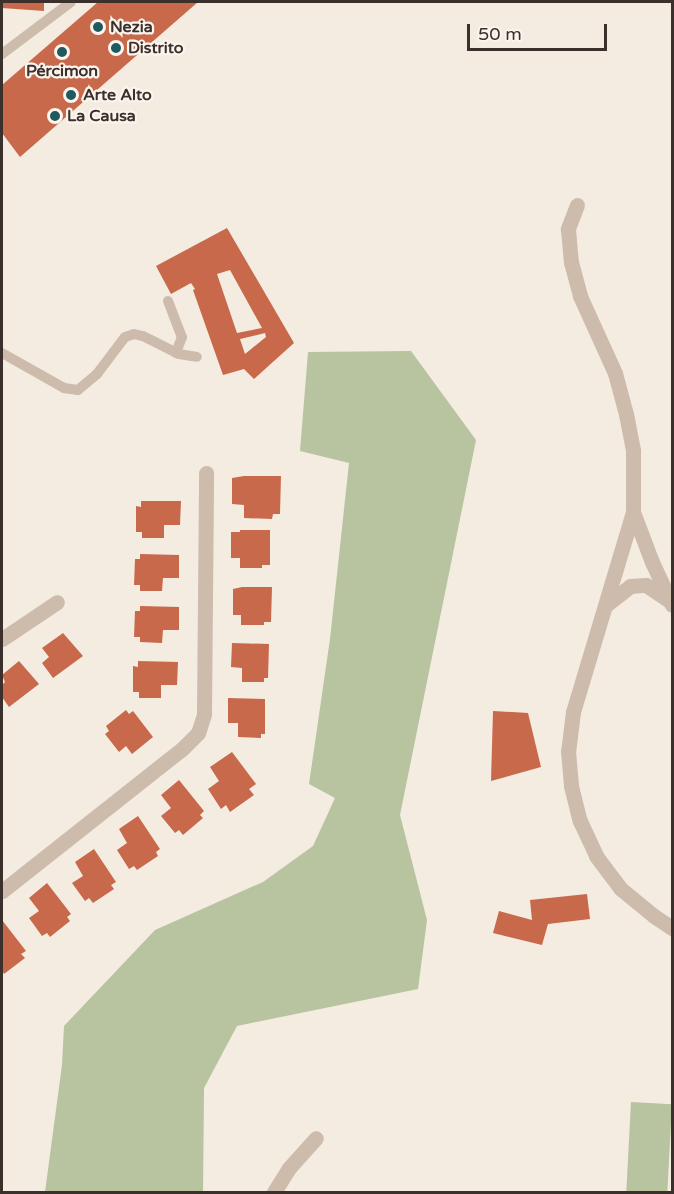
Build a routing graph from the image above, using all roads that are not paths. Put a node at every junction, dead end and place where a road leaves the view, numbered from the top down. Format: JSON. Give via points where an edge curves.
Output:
{"nodes":[{"id":1,"x":71,"y":2,"type":"edge"},
{"id":2,"x":2,"y":54,"type":"edge"},
{"id":3,"x":577,"y":205,"type":"dead end"},
{"id":4,"x":168,"y":301,"type":"dead end"},
{"id":5,"x":2,"y":353,"type":"edge"},
{"id":6,"x":176,"y":353,"type":"junction"},
{"id":7,"x":197,"y":357,"type":"dead end"},
{"id":8,"x":206,"y":473,"type":"dead end"},
{"id":9,"x":633,"y":512,"type":"junction"},
{"id":10,"x":57,"y":602,"type":"dead end"},
{"id":11,"x":671,"y":603,"type":"edge"},
{"id":12,"x":606,"y":605,"type":"junction"},
{"id":13,"x":2,"y":639,"type":"edge"},
{"id":14,"x":2,"y":891,"type":"edge"},
{"id":15,"x":672,"y":928,"type":"edge"},
{"id":16,"x":316,"y":1137,"type":"dead end"},
{"id":17,"x":274,"y":1192,"type":"edge"}],
"edges":[{"from":1,"to":2,"type":"lane"},
{"from":3,"to":9,"type":"street","via":[[568,229],[571,262],[580,296],[615,373],[626,414],[633,451]]},
{"from":4,"to":6,"type":"lane","via":[[182,337]]},
{"from":5,"to":6,"type":"lane","via":[[64,388],[78,390],[97,374],[125,337],[143,336]]},
{"from":6,"to":7,"type":"lane"},
{"from":8,"to":14,"type":"street","via":[[204,714],[198,733]]},
{"from":9,"to":11,"type":"street"},
{"from":9,"to":12,"type":"street"},
{"from":10,"to":13,"type":"street"},
{"from":11,"to":12,"type":"street","via":[[646,585],[630,586]]},
{"from":12,"to":15,"type":"street","via":[[573,712],[568,751],[571,786],[580,821],[596,856],[621,889]]},
{"from":16,"to":17,"type":"street"}]}
